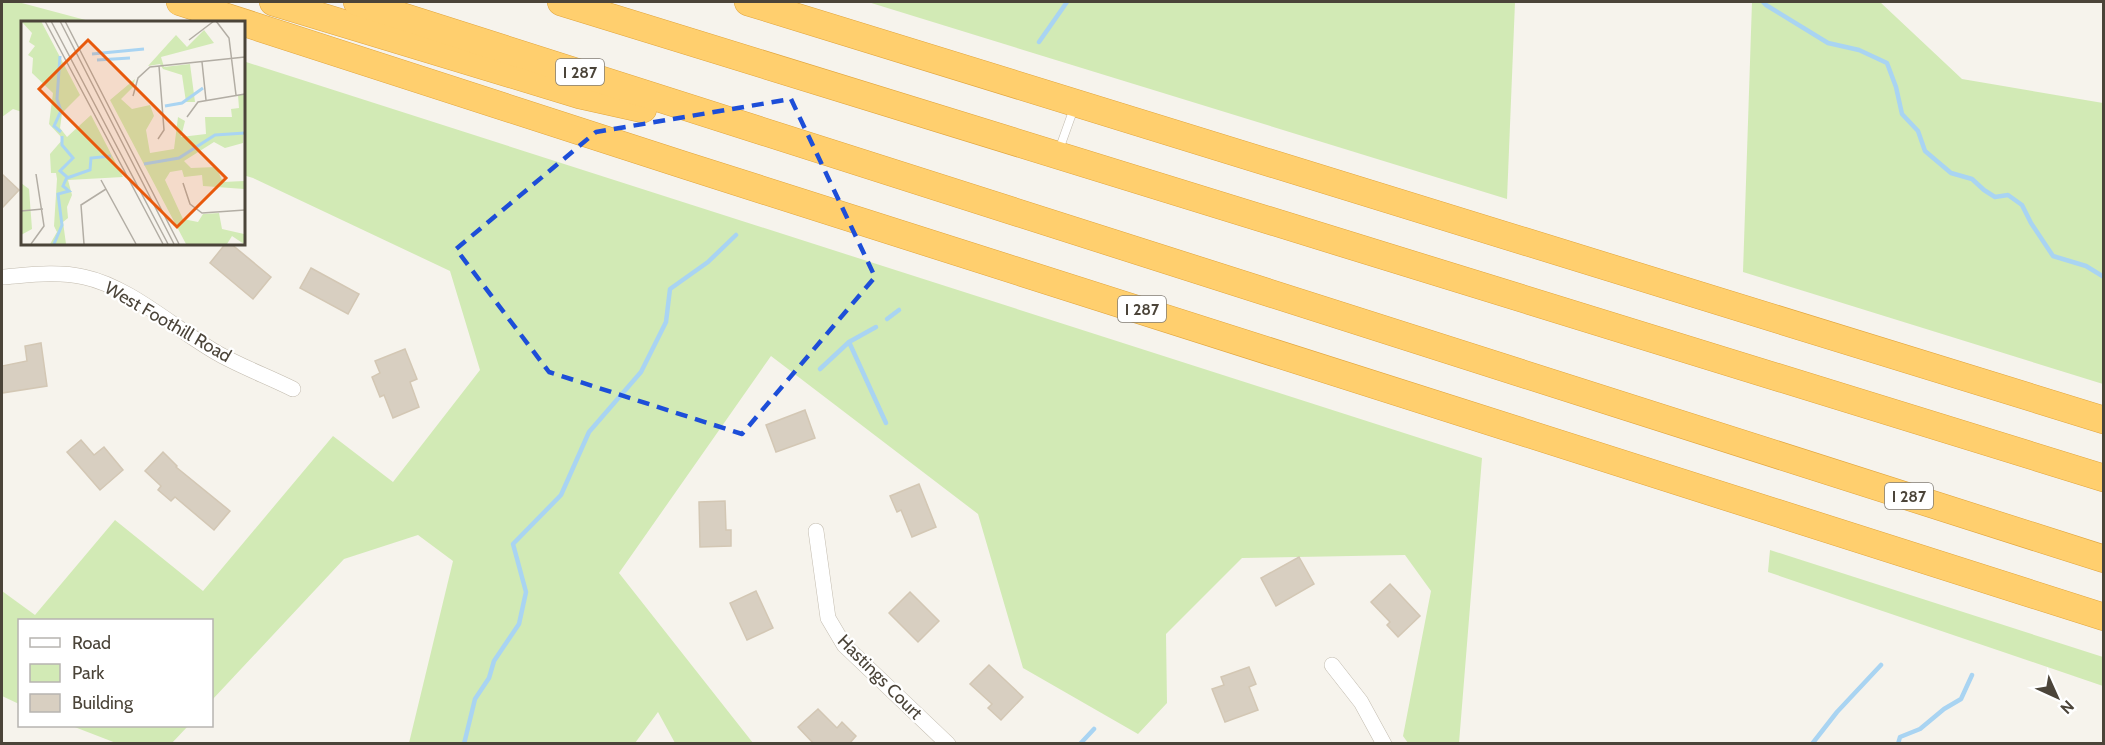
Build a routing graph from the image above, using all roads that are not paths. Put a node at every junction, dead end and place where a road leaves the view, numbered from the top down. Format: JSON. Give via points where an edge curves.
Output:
{"nodes":[{"id":1,"x":180,"y":2,"type":"edge"},
{"id":2,"x":273,"y":2,"type":"edge"},
{"id":3,"x":357,"y":2,"type":"edge"},
{"id":4,"x":561,"y":2,"type":"edge"},
{"id":5,"x":748,"y":2,"type":"edge"},
{"id":6,"x":239,"y":21,"type":"edge"},
{"id":7,"x":244,"y":23,"type":"edge"},
{"id":8,"x":1076,"y":103,"type":"junction"},
{"id":9,"x":804,"y":144,"type":"junction"},
{"id":10,"x":1057,"y":155,"type":"junction"},
{"id":11,"x":2,"y":277,"type":"edge"},
{"id":12,"x":293,"y":389,"type":"dead end"},
{"id":13,"x":2103,"y":420,"type":"edge"},
{"id":14,"x":2103,"y":478,"type":"edge"},
{"id":15,"x":816,"y":531,"type":"dead end"},
{"id":16,"x":2103,"y":559,"type":"edge"},
{"id":17,"x":2103,"y":616,"type":"edge"},
{"id":18,"x":1332,"y":665,"type":"dead end"},
{"id":19,"x":948,"y":744,"type":"edge"},
{"id":20,"x":1384,"y":744,"type":"edge"}],
"edges":[{"from":1,"to":6,"type":"highway","number":"I 287"},
{"from":2,"to":9,"type":"highway","via":[[580,95]]},
{"from":3,"to":9,"type":"highway","number":"I 287"},
{"from":4,"to":10,"type":"highway"},
{"from":5,"to":8,"type":"highway"},
{"from":7,"to":17,"type":"highway","number":"I 287"},
{"from":8,"to":10,"type":"lane"},
{"from":8,"to":13,"type":"highway"},
{"from":9,"to":16,"type":"highway","number":"I 287"},
{"from":10,"to":14,"type":"highway"},
{"from":11,"to":12,"type":"street","name":"West Foothill Road","via":[[42,273],[82,276],[103,283],[219,354]]},
{"from":15,"to":19,"type":"street","name":"Hastings Court","via":[[828,618],[844,645]]},
{"from":18,"to":20,"type":"street","via":[[1361,702]]}]}
